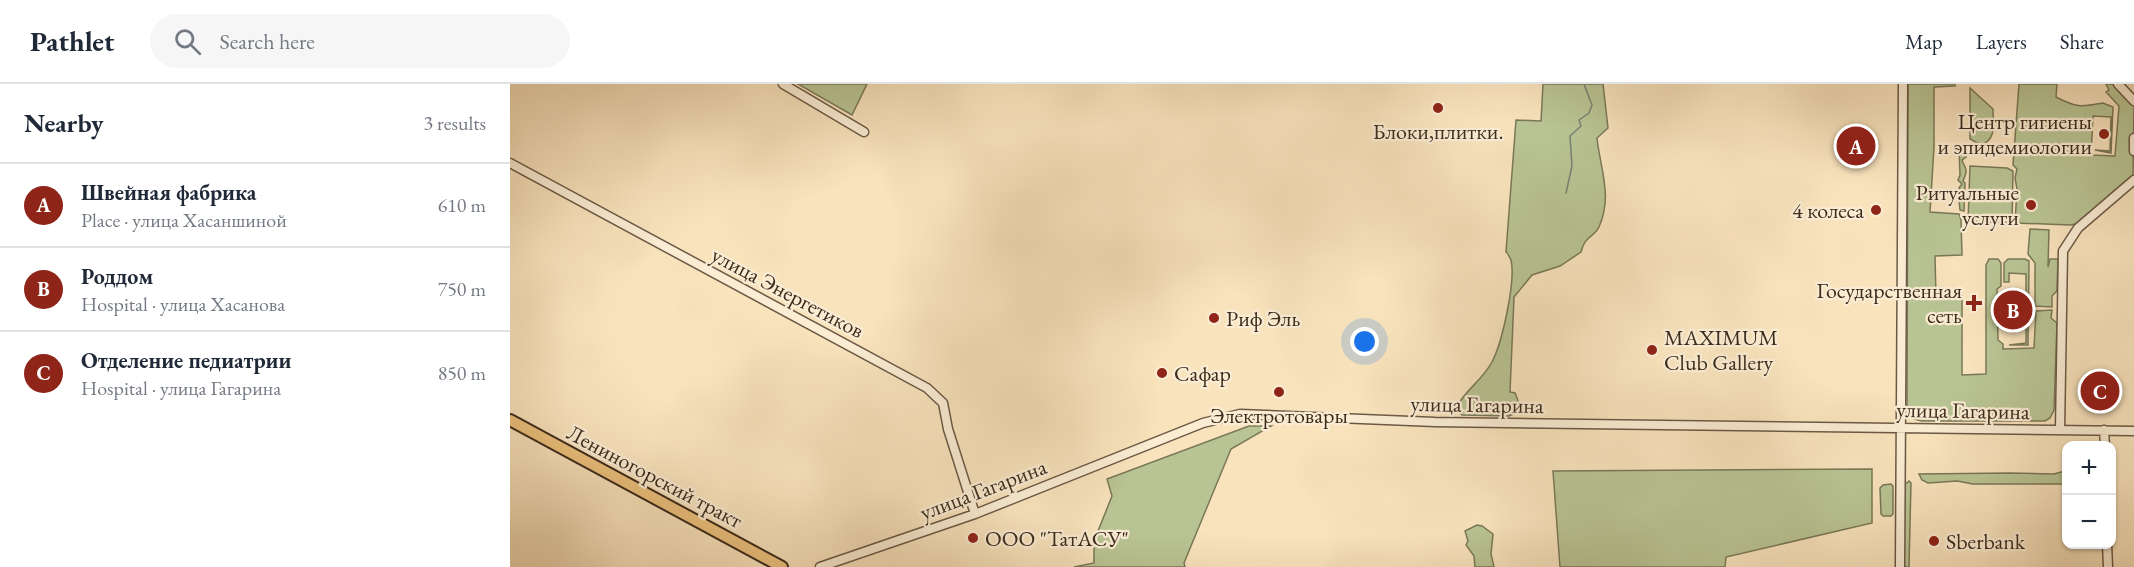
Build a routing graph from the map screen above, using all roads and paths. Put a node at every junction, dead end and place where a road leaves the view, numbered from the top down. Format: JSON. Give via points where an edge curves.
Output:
{"nodes":[{"id":1,"x":783,"y":84,"type":"edge"},
{"id":2,"x":1903,"y":84,"type":"edge"},
{"id":3,"x":2118,"y":84,"type":"edge"},
{"id":4,"x":2134,"y":101,"type":"edge"},
{"id":5,"x":864,"y":132,"type":"dead end"},
{"id":6,"x":2134,"y":138,"type":"edge"},
{"id":7,"x":2134,"y":151,"type":"edge"},
{"id":8,"x":510,"y":163,"type":"edge"},
{"id":9,"x":2134,"y":180,"type":"edge"},
{"id":10,"x":510,"y":420,"type":"edge"},
{"id":11,"x":1901,"y":427,"type":"junction"},
{"id":12,"x":2060,"y":430,"type":"junction"},
{"id":13,"x":2104,"y":430,"type":"junction"},
{"id":14,"x":2134,"y":431,"type":"edge"},
{"id":15,"x":2105,"y":441,"type":"edge"},
{"id":16,"x":975,"y":514,"type":"junction"},
{"id":17,"x":2108,"y":549,"type":"edge"},
{"id":18,"x":845,"y":559,"type":"junction"},
{"id":19,"x":777,"y":564,"type":"edge"},
{"id":20,"x":792,"y":567,"type":"edge"},
{"id":21,"x":820,"y":567,"type":"edge"},
{"id":22,"x":834,"y":567,"type":"edge"},
{"id":23,"x":1900,"y":567,"type":"edge"},
{"id":24,"x":2108,"y":567,"type":"edge"}],
"edges":[{"from":1,"to":5,"type":"street"},
{"from":2,"to":11,"type":"street"},
{"from":3,"to":4,"type":"street"},
{"from":6,"to":7,"type":"street"},
{"from":8,"to":16,"type":"street","name":"улица Энергетиков","via":[[927,388],[943,403]]},
{"from":9,"to":12,"type":"street","via":[[2078,228],[2063,251]]},
{"from":10,"to":19,"type":"main road","name":"Лениногорский тракт"},
{"from":11,"to":12,"type":"street","name":"улица Гагарина"},
{"from":11,"to":16,"type":"street","name":"улица Гагарина","via":[[1435,422],[1240,414],[1203,423]]},
{"from":11,"to":23,"type":"street"},
{"from":12,"to":13,"type":"street","name":"улица Гагарина"},
{"from":13,"to":14,"type":"street","name":"улица Гагарина"},
{"from":13,"to":15,"type":"street"},
{"from":16,"to":18,"type":"street","name":"улица Гагарина"},
{"from":17,"to":24,"type":"street"},
{"from":18,"to":21,"type":"street","name":"улица Гагарина"},
{"from":18,"to":22,"type":"street","name":"улица Гагарина"},
{"from":19,"to":20,"type":"street"}]}
